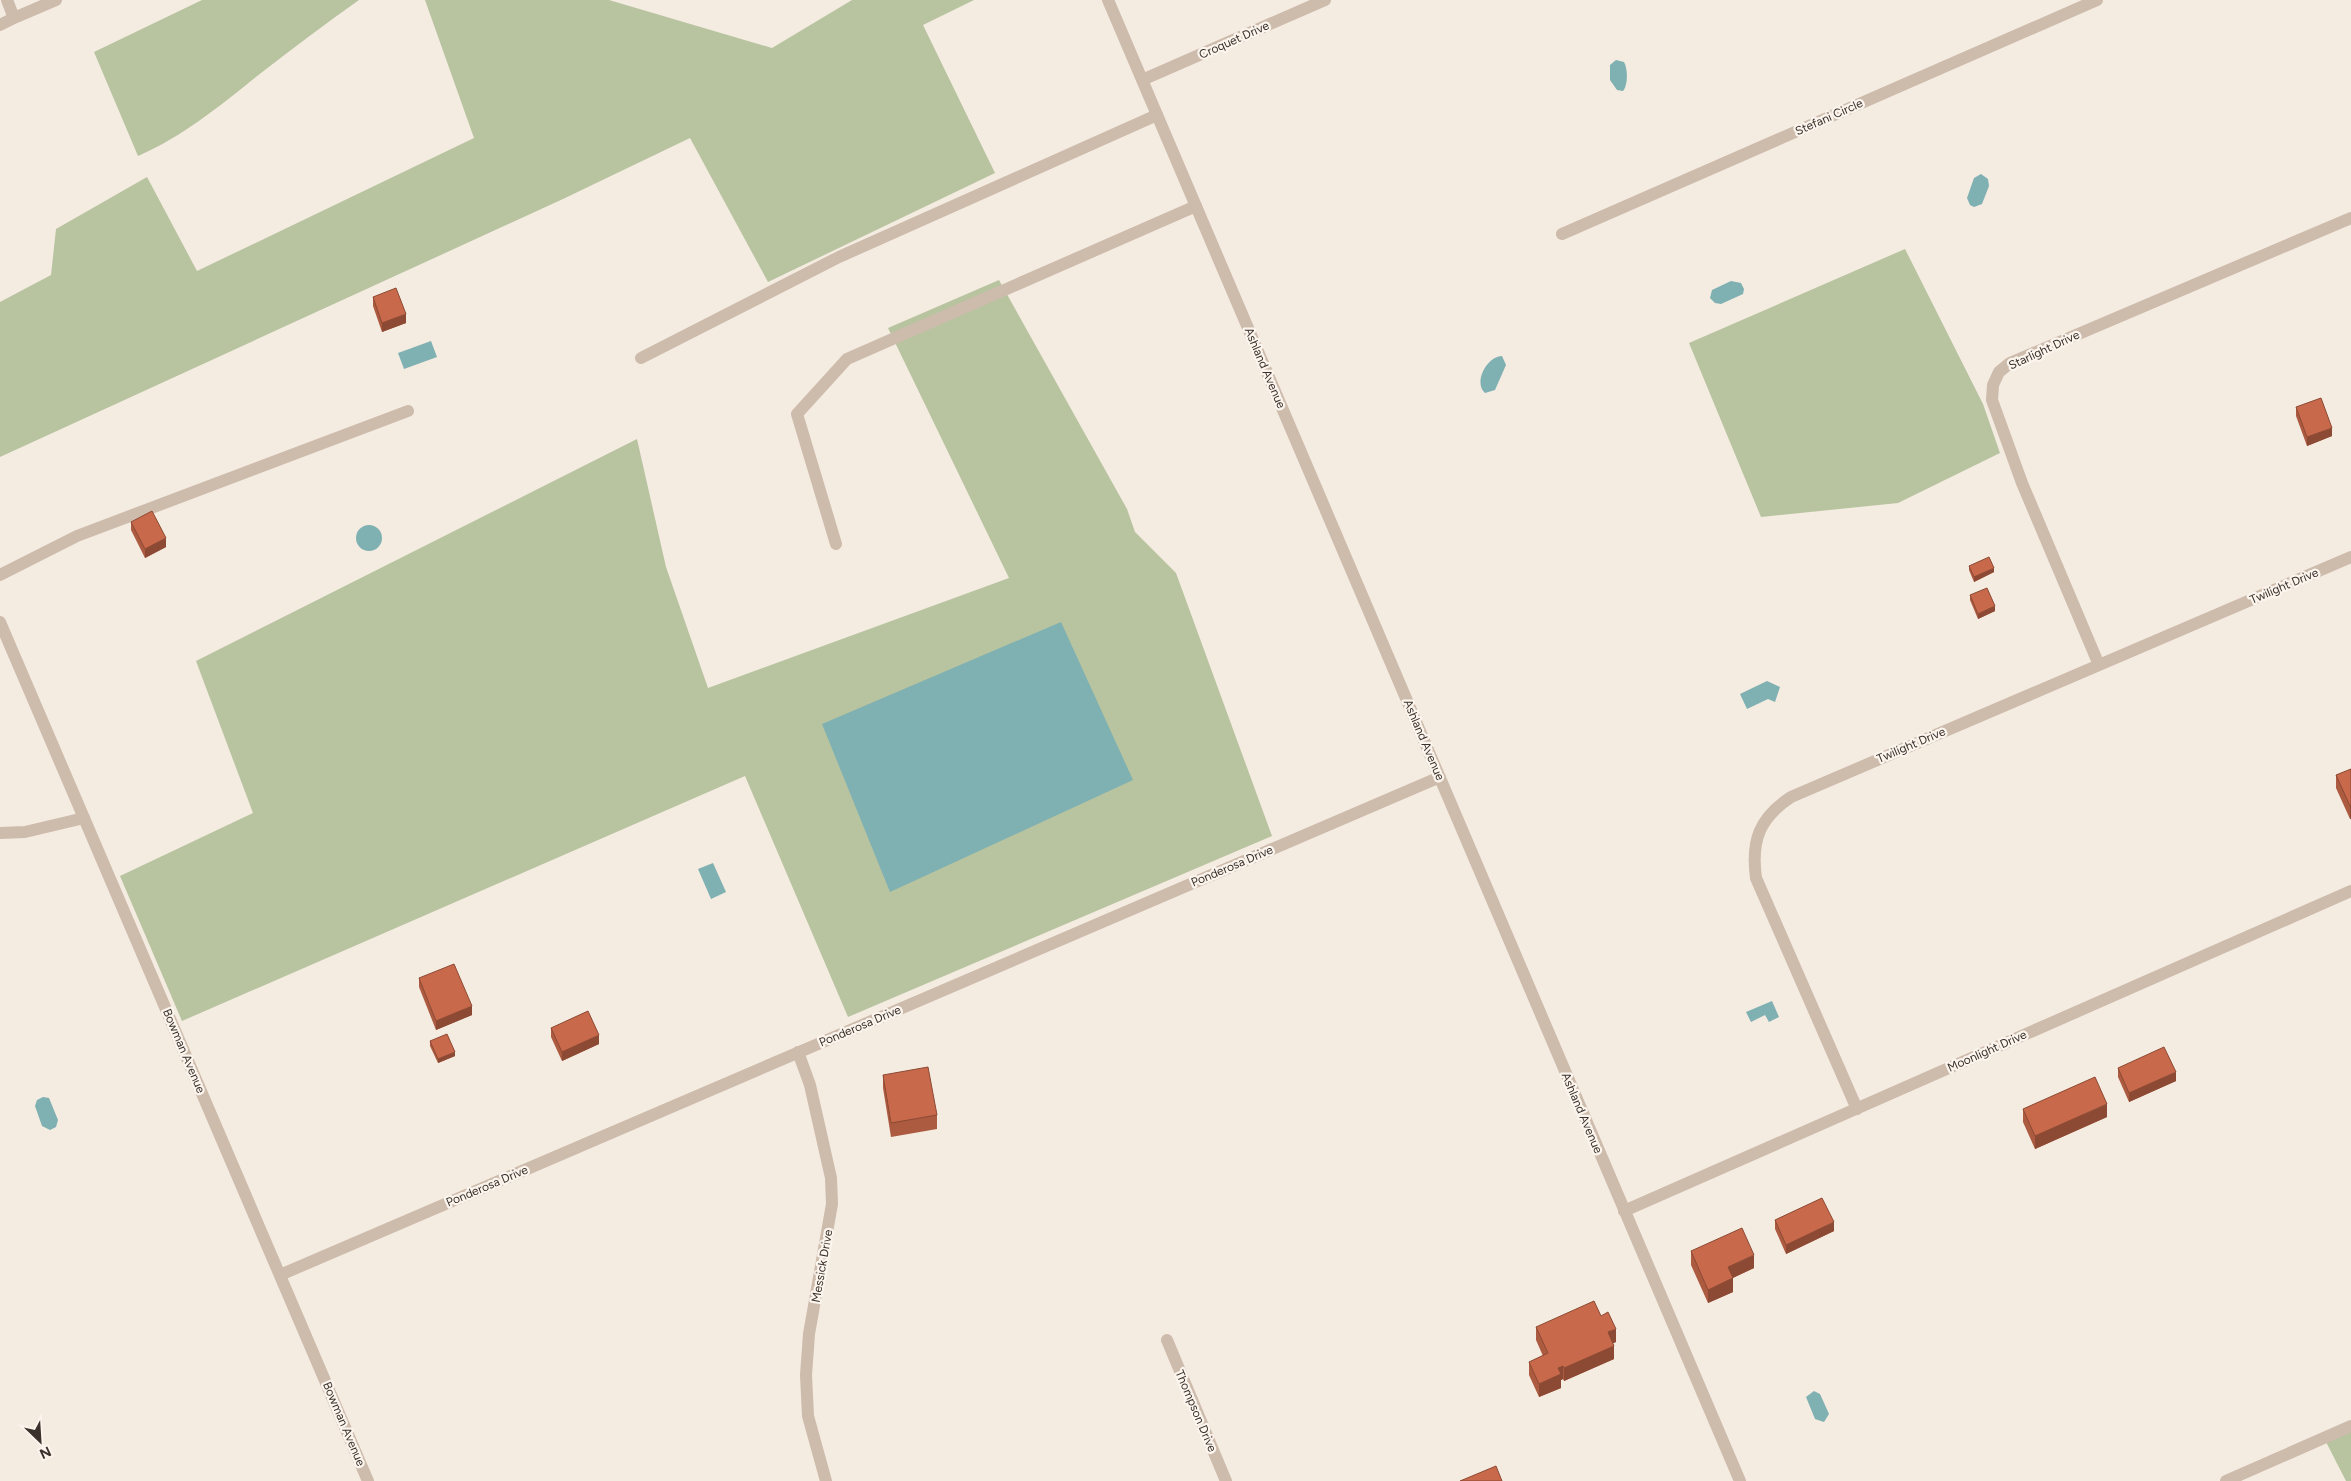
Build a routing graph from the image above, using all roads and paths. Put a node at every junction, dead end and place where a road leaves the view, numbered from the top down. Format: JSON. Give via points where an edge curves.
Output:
{"nodes":[{"id":1,"x":6,"y":0,"type":"edge"},
{"id":2,"x":56,"y":0,"type":"edge"},
{"id":3,"x":1108,"y":0,"type":"edge"},
{"id":4,"x":1325,"y":0,"type":"edge"},
{"id":5,"x":2097,"y":0,"type":"edge"},
{"id":6,"x":14,"y":18,"type":"junction"},
{"id":7,"x":0,"y":25,"type":"edge"},
{"id":8,"x":1142,"y":80,"type":"junction"},
{"id":9,"x":1157,"y":115,"type":"junction"},
{"id":10,"x":1196,"y":206,"type":"junction"},
{"id":11,"x":2351,"y":218,"type":"edge"},
{"id":12,"x":1562,"y":234,"type":"dead end"},
{"id":13,"x":641,"y":358,"type":"dead end"},
{"id":14,"x":408,"y":411,"type":"dead end"},
{"id":15,"x":836,"y":544,"type":"dead end"},
{"id":16,"x":2351,"y":557,"type":"edge"},
{"id":17,"x":0,"y":574,"type":"edge"},
{"id":18,"x":0,"y":622,"type":"edge"},
{"id":19,"x":2099,"y":665,"type":"junction"},
{"id":20,"x":1440,"y":777,"type":"junction"},
{"id":21,"x":84,"y":818,"type":"junction"},
{"id":22,"x":0,"y":833,"type":"edge"},
{"id":23,"x":2351,"y":891,"type":"edge"},
{"id":24,"x":798,"y":1052,"type":"junction"},
{"id":25,"x":1857,"y":1109,"type":"junction"},
{"id":26,"x":1624,"y":1211,"type":"junction"},
{"id":27,"x":280,"y":1275,"type":"junction"},
{"id":28,"x":1167,"y":1340,"type":"dead end"},
{"id":29,"x":2351,"y":1426,"type":"edge"},
{"id":30,"x":368,"y":1481,"type":"edge"},
{"id":31,"x":826,"y":1481,"type":"edge"},
{"id":32,"x":1226,"y":1481,"type":"edge"},
{"id":33,"x":1740,"y":1481,"type":"edge"},
{"id":34,"x":2226,"y":1481,"type":"edge"}],
"edges":[{"from":1,"to":6,"type":"street"},
{"from":2,"to":6,"type":"street"},
{"from":3,"to":8,"type":"street","name":"Ashland Avenue"},
{"from":4,"to":8,"type":"street","name":"Croquet Drive"},
{"from":5,"to":12,"type":"street","name":"Stefani Circle"},
{"from":6,"to":7,"type":"street"},
{"from":8,"to":9,"type":"street","name":"Ashland Avenue"},
{"from":9,"to":10,"type":"street","name":"Ashland Avenue"},
{"from":9,"to":13,"type":"street","via":[[839,257]]},
{"from":10,"to":15,"type":"street","via":[[847,359],[798,414]]},
{"from":10,"to":20,"type":"street","name":"Ashland Avenue"},
{"from":11,"to":19,"type":"street","name":"Starlight Drive","via":[[2010,363],[1999,372],[1993,385],[1992,400],[2022,483]]},
{"from":14,"to":17,"type":"street","via":[[77,536]]},
{"from":16,"to":19,"type":"street","name":"Twilight Drive"},
{"from":18,"to":21,"type":"street","name":"Bowman Avenue"},
{"from":19,"to":25,"type":"street","name":"Twilight Drive","via":[[1790,797],[1765,819],[1754,851],[1756,878]]},
{"from":20,"to":24,"type":"street","name":"Ponderosa Drive"},
{"from":20,"to":26,"type":"street","name":"Ashland Avenue"},
{"from":21,"to":22,"type":"street","via":[[25,832]]},
{"from":21,"to":27,"type":"street","name":"Bowman Avenue"},
{"from":23,"to":25,"type":"street","name":"Moonlight Drive"},
{"from":24,"to":27,"type":"street","name":"Ponderosa Drive"},
{"from":24,"to":31,"type":"street","name":"Messick Drive","via":[[810,1085],[831,1178],[832,1204],[809,1334],[806,1375],[808,1416]]},
{"from":25,"to":26,"type":"street","name":"Moonlight Drive"},
{"from":26,"to":33,"type":"street","name":"Ashland Avenue"},
{"from":27,"to":30,"type":"street","name":"Bowman Avenue"},
{"from":28,"to":32,"type":"street","name":"Thompson Drive"},
{"from":29,"to":34,"type":"street"}]}
